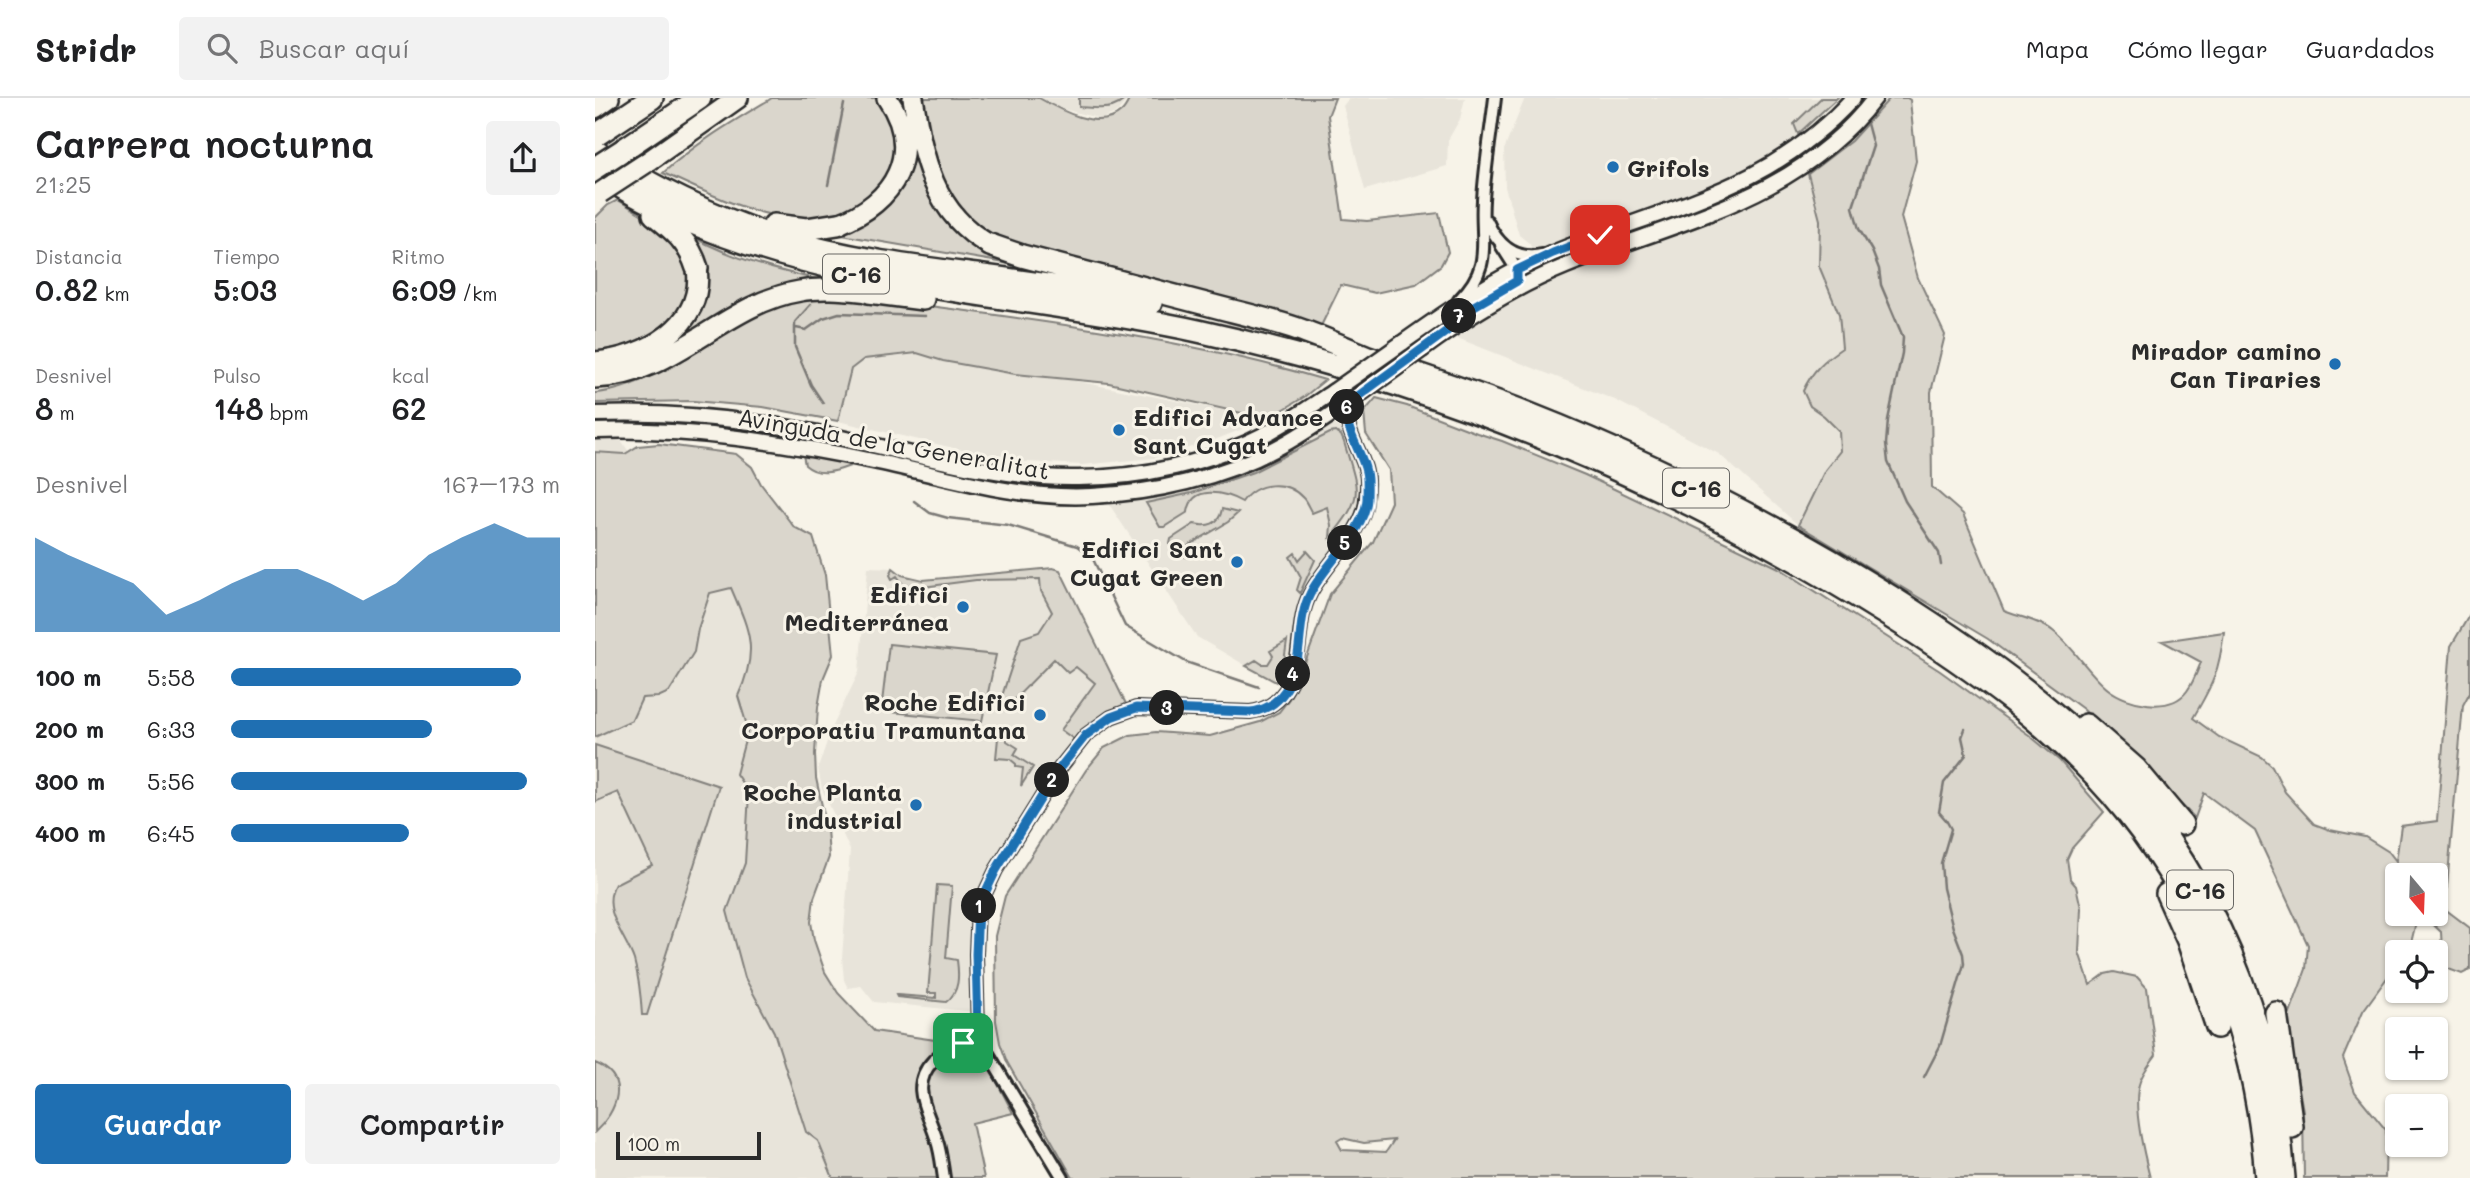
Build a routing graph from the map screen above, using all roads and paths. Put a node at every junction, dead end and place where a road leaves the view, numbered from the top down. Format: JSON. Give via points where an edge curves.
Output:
{"nodes":[{"id":1,"x":610,"y":98,"type":"edge"},
{"id":2,"x":652,"y":98,"type":"edge"},
{"id":3,"x":700,"y":98,"type":"edge"},
{"id":4,"x":738,"y":98,"type":"edge"},
{"id":5,"x":754,"y":98,"type":"edge"},
{"id":6,"x":887,"y":98,"type":"edge"},
{"id":7,"x":913,"y":98,"type":"edge"},
{"id":8,"x":1495,"y":98,"type":"edge"},
{"id":9,"x":1875,"y":98,"type":"edge"},
{"id":10,"x":1849,"y":102,"type":"edge"},
{"id":11,"x":595,"y":107,"type":"edge"},
{"id":12,"x":705,"y":123,"type":"junction"},
{"id":13,"x":596,"y":140,"type":"edge"},
{"id":14,"x":595,"y":170,"type":"edge"},
{"id":15,"x":651,"y":184,"type":"junction"},
{"id":16,"x":605,"y":192,"type":"edge"},
{"id":17,"x":1483,"y":201,"type":"junction"},
{"id":18,"x":838,"y":224,"type":"joint"},
{"id":19,"x":991,"y":245,"type":"joint"},
{"id":20,"x":1501,"y":245,"type":"junction"},
{"id":21,"x":1553,"y":253,"type":"junction"},
{"id":22,"x":1513,"y":265,"type":"junction"},
{"id":23,"x":697,"y":268,"type":"joint"},
{"id":24,"x":1479,"y":272,"type":"junction"},
{"id":25,"x":869,"y":292,"type":"joint"},
{"id":26,"x":1107,"y":313,"type":"junction"},
{"id":27,"x":1422,"y":329,"type":"junction"},
{"id":28,"x":1447,"y":331,"type":"junction"},
{"id":29,"x":1369,"y":357,"type":"junction"},
{"id":30,"x":595,"y":362,"type":"edge"},
{"id":31,"x":657,"y":363,"type":"junction"},
{"id":32,"x":595,"y":379,"type":"edge"},
{"id":33,"x":595,"y":384,"type":"edge"},
{"id":34,"x":1353,"y":400,"type":"junction"},
{"id":35,"x":595,"y":414,"type":"edge"},
{"id":36,"x":1325,"y":418,"type":"junction"},
{"id":37,"x":1347,"y":420,"type":"junction"},
{"id":38,"x":595,"y":431,"type":"edge"},
{"id":39,"x":1998,"y":669,"type":"junction"},
{"id":40,"x":2076,"y":759,"type":"junction"},
{"id":41,"x":2182,"y":824,"type":"dead end"},
{"id":42,"x":2276,"y":1013,"type":"dead end"},
{"id":43,"x":2217,"y":1027,"type":"dead end"},
{"id":44,"x":978,"y":1031,"type":"junction"},
{"id":45,"x":944,"y":1178,"type":"edge"},
{"id":46,"x":1063,"y":1178,"type":"edge"},
{"id":47,"x":2266,"y":1178,"type":"edge"},
{"id":48,"x":2284,"y":1178,"type":"edge"},
{"id":49,"x":2294,"y":1178,"type":"edge"}],
"edges":[{"from":1,"to":11,"type":"highway"},
{"from":2,"to":13,"type":"highway"},
{"from":3,"to":14,"type":"highway","bridge":true},
{"from":4,"to":12,"type":"highway"},
{"from":5,"to":12,"type":"highway"},
{"from":6,"to":18,"type":"highway","via":[[903,129],[898,173],[881,199]]},
{"from":7,"to":19,"type":"highway","via":[[927,163],[941,199],[967,230]]},
{"from":8,"to":17,"type":"street"},
{"from":9,"to":28,"type":"street","name":"Avinguda de la Generalitat","via":[[1812,159],[1779,182],[1745,200],[1536,279]]},
{"from":10,"to":21,"type":"street","name":"Avinguda de la Generalitat","via":[[1805,142],[1761,172],[1716,194]]},
{"from":12,"to":16,"type":"highway","bridge":true},
{"from":13,"to":15,"type":"highway","number":"C-16"},
{"from":14,"to":16,"type":"highway","number":"C-16"},
{"from":15,"to":18,"type":"highway","via":[[785,228]]},
{"from":15,"to":29,"type":"highway","number":"C-16","via":[[739,224],[831,252],[1149,303]]},
{"from":16,"to":23,"type":"highway","via":[[682,237]]},
{"from":16,"to":26,"type":"highway","number":"C-16","via":[[813,264]]},
{"from":17,"to":20,"type":"street","via":[[1490,228]]},
{"from":17,"to":24,"type":"street","via":[[1485,247]]},
{"from":19,"to":29,"type":"highway","via":[[1297,329]]},
{"from":20,"to":21,"type":"street","via":[[1522,255]]},
{"from":20,"to":22,"type":"street"},
{"from":21,"to":22,"type":"street","name":"Avinguda de la Generalitat"},
{"from":22,"to":24,"type":"street","via":[[1501,257],[1493,258]]},
{"from":22,"to":27,"type":"street","name":"Avinguda de la Generalitat"},
{"from":22,"to":28,"type":"street","via":[[1517,281],[1462,313]]},
{"from":23,"to":30,"type":"highway","via":[[695,299],[677,328],[642,351]]},
{"from":24,"to":27,"type":"street","via":[[1461,298]]},
{"from":25,"to":26,"type":"highway","via":[[1013,311]]},
{"from":25,"to":31,"type":"highway","via":[[789,294],[758,305]]},
{"from":26,"to":40,"type":"highway","number":"C-16","via":[[1254,344],[1397,385],[1519,428],[1639,480],[1790,557],[1910,629],[2016,705]]},
{"from":27,"to":35,"type":"street","name":"Avinguda de la Generalitat","bridge":true,"via":[[1269,432],[1212,456],[1124,476],[1073,479],[998,471],[773,426],[693,417]]},
{"from":28,"to":34,"type":"street","name":"Avinguda de la Generalitat","bridge":true},
{"from":29,"to":39,"type":"highway","number":"C-16","via":[[1540,418],[1708,494],[1863,579]]},
{"from":31,"to":32,"type":"highway"},
{"from":31,"to":33,"type":"highway","via":[[623,379]]},
{"from":34,"to":36,"type":"street","name":"Avinguda de la Generalitat"},
{"from":34,"to":37,"type":"street","via":[[1347,407]]},
{"from":36,"to":37,"type":"street"},
{"from":36,"to":38,"type":"street","name":"Avinguda de la Generalitat","via":[[1275,449],[1217,473],[1150,489],[1092,496],[1009,492],[824,451],[733,437]]},
{"from":37,"to":44,"type":"street","via":[[1366,472],[1367,503],[1358,525],[1322,572],[1304,606],[1290,683],[1279,699],[1262,711],[1136,708],[1111,717],[1086,735],[1059,769],[996,870],[978,908]]},
{"from":39,"to":41,"type":"highway","via":[[2030,682],[2106,741]]},
{"from":39,"to":48,"type":"highway","number":"C-16","via":[[2059,718],[2120,778],[2198,886],[2237,967],[2260,1035],[2276,1107]]},
{"from":40,"to":43,"type":"highway","via":[[2131,834],[2169,897]]},
{"from":40,"to":47,"type":"highway","number":"C-16","via":[[2116,800],[2153,849],[2213,956],[2252,1073]]},
{"from":42,"to":49,"type":"highway","via":[[2291,1108]]},
{"from":44,"to":45,"type":"street","via":[[946,1050],[921,1081],[920,1095],[938,1141]]},
{"from":44,"to":46,"type":"street"}]}
